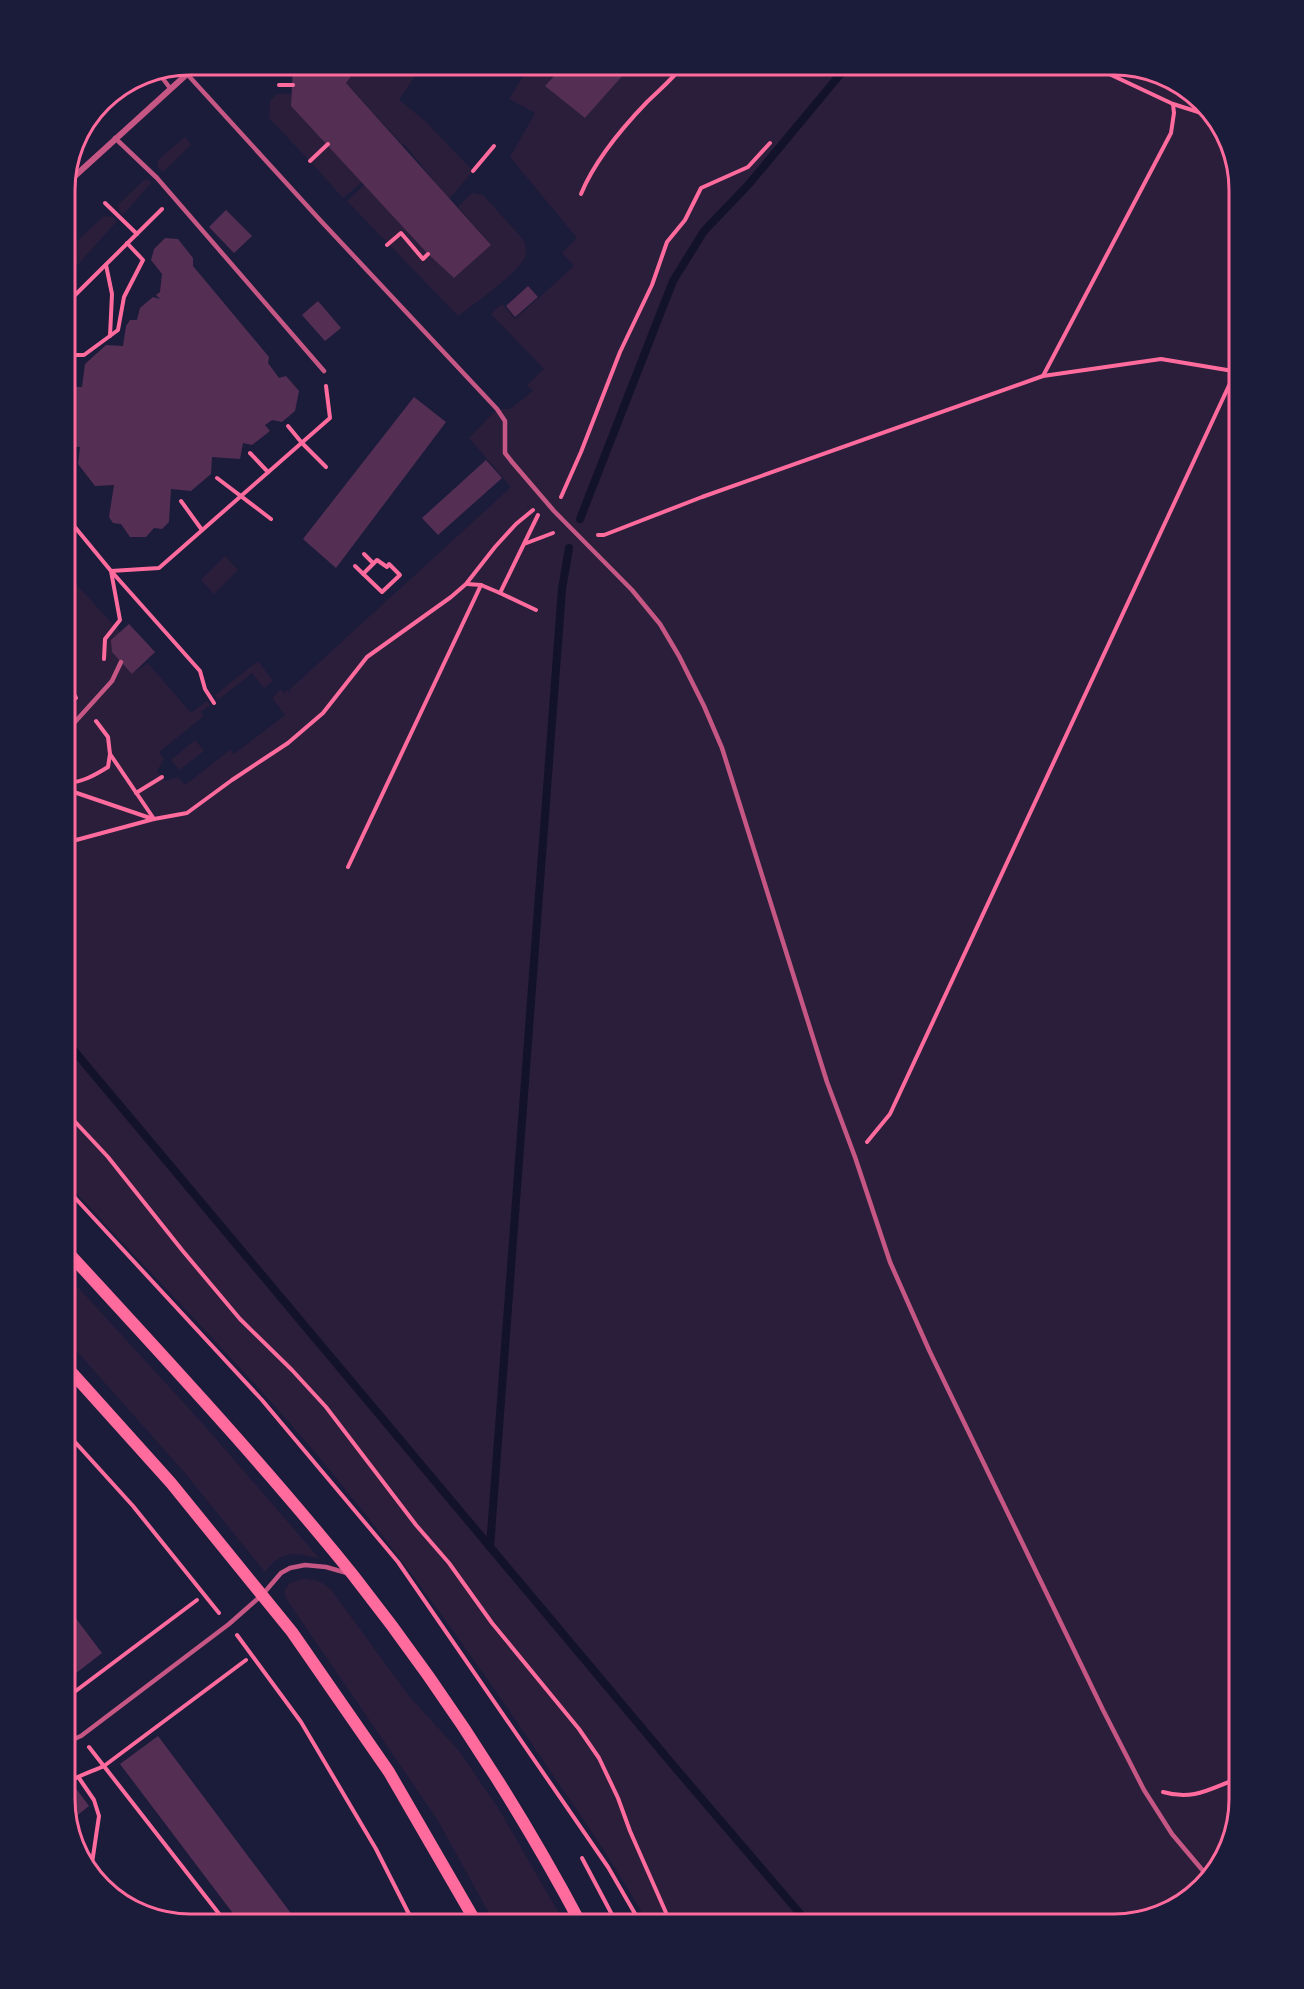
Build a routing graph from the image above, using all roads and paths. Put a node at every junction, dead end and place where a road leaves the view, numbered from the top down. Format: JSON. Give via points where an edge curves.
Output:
{"nodes":[{"id":1,"x":185,"y":75,"type":"edge"},
{"id":2,"x":188,"y":75,"type":"edge"},
{"id":3,"x":676,"y":75,"type":"edge"},
{"id":4,"x":1111,"y":75,"type":"edge"},
{"id":5,"x":163,"y":79,"type":"edge"},
{"id":6,"x":279,"y":84,"type":"dead end"},
{"id":7,"x":293,"y":85,"type":"dead end"},
{"id":8,"x":170,"y":88,"type":"junction"},
{"id":9,"x":1173,"y":104,"type":"junction"},
{"id":10,"x":1198,"y":112,"type":"edge"},
{"id":11,"x":115,"y":138,"type":"junction"},
{"id":12,"x":770,"y":142,"type":"dead end"},
{"id":13,"x":328,"y":144,"type":"dead end"},
{"id":14,"x":494,"y":146,"type":"dead end"},
{"id":15,"x":310,"y":161,"type":"dead end"},
{"id":16,"x":473,"y":171,"type":"dead end"},
{"id":17,"x":76,"y":175,"type":"edge"},
{"id":18,"x":581,"y":194,"type":"dead end"},
{"id":19,"x":174,"y":197,"type":"junction"},
{"id":20,"x":105,"y":203,"type":"dead end"},
{"id":21,"x":137,"y":234,"type":"junction"},
{"id":22,"x":127,"y":243,"type":"junction"},
{"id":23,"x":387,"y":245,"type":"dead end"},
{"id":24,"x":428,"y":254,"type":"dead end"},
{"id":25,"x":106,"y":264,"type":"junction"},
{"id":26,"x":75,"y":295,"type":"edge"},
{"id":27,"x":110,"y":336,"type":"junction"},
{"id":28,"x":75,"y":356,"type":"edge"},
{"id":29,"x":1229,"y":370,"type":"edge"},
{"id":30,"x":324,"y":371,"type":"joint"},
{"id":31,"x":1044,"y":376,"type":"junction"},
{"id":32,"x":1229,"y":391,"type":"edge"},
{"id":33,"x":288,"y":426,"type":"dead end"},
{"id":34,"x":302,"y":443,"type":"junction"},
{"id":35,"x":250,"y":453,"type":"dead end"},
{"id":36,"x":326,"y":467,"type":"dead end"},
{"id":37,"x":268,"y":472,"type":"junction"},
{"id":38,"x":217,"y":478,"type":"dead end"},
{"id":39,"x":242,"y":495,"type":"junction"},
{"id":40,"x":545,"y":500,"type":"junction"},
{"id":41,"x":181,"y":501,"type":"dead end"},
{"id":42,"x":554,"y":511,"type":"junction"},
{"id":43,"x":271,"y":519,"type":"dead end"},
{"id":44,"x":75,"y":527,"type":"edge"},
{"id":45,"x":572,"y":528,"type":"junction"},
{"id":46,"x":202,"y":530,"type":"junction"},
{"id":47,"x":579,"y":536,"type":"junction"},
{"id":48,"x":524,"y":544,"type":"junction"},
{"id":49,"x":364,"y":554,"type":"dead end"},
{"id":50,"x":373,"y":563,"type":"junction"},
{"id":51,"x":355,"y":566,"type":"dead end"},
{"id":52,"x":111,"y":571,"type":"junction"},
{"id":53,"x":363,"y":574,"type":"junction"},
{"id":54,"x":466,"y":584,"type":"junction"},
{"id":55,"x":481,"y":585,"type":"junction"},
{"id":56,"x":500,"y":593,"type":"junction"},
{"id":57,"x":536,"y":610,"type":"dead end"},
{"id":58,"x":121,"y":662,"type":"dead end"},
{"id":59,"x":103,"y":670,"type":"dead end"},
{"id":60,"x":75,"y":697,"type":"edge"},
{"id":61,"x":214,"y":703,"type":"dead end"},
{"id":62,"x":83,"y":713,"type":"junction"},
{"id":63,"x":75,"y":722,"type":"edge"},
{"id":64,"x":110,"y":754,"type":"junction"},
{"id":65,"x":162,"y":777,"type":"dead end"},
{"id":66,"x":75,"y":782,"type":"edge"},
{"id":67,"x":75,"y":792,"type":"edge"},
{"id":68,"x":136,"y":793,"type":"junction"},
{"id":69,"x":154,"y":819,"type":"junction"},
{"id":70,"x":75,"y":840,"type":"edge"},
{"id":71,"x":348,"y":867,"type":"dead end"},
{"id":72,"x":75,"y":1122,"type":"edge"},
{"id":73,"x":855,"y":1157,"type":"junction"},
{"id":74,"x":75,"y":1198,"type":"edge"},
{"id":75,"x":75,"y":1260,"type":"edge"},
{"id":76,"x":75,"y":1377,"type":"edge"},
{"id":77,"x":75,"y":1443,"type":"edge"},
{"id":78,"x":352,"y":1575,"type":"junction"},
{"id":79,"x":263,"y":1594,"type":"junction"},
{"id":80,"x":197,"y":1600,"type":"dead end"},
{"id":81,"x":229,"y":1624,"type":"junction"},
{"id":82,"x":246,"y":1660,"type":"dead end"},
{"id":83,"x":75,"y":1691,"type":"edge"},
{"id":84,"x":75,"y":1726,"type":"edge"},
{"id":85,"x":81,"y":1736,"type":"junction"},
{"id":86,"x":75,"y":1738,"type":"edge"},
{"id":87,"x":104,"y":1766,"type":"junction"},
{"id":88,"x":79,"y":1778,"type":"junction"},
{"id":89,"x":75,"y":1779,"type":"edge"},
{"id":90,"x":1139,"y":1781,"type":"junction"},
{"id":91,"x":1229,"y":1782,"type":"edge"},
{"id":92,"x":582,"y":1858,"type":"dead end"},
{"id":93,"x":93,"y":1860,"type":"edge"},
{"id":94,"x":1203,"y":1871,"type":"edge"},
{"id":95,"x":219,"y":1914,"type":"edge"},
{"id":96,"x":409,"y":1914,"type":"edge"},
{"id":97,"x":471,"y":1914,"type":"edge"},
{"id":98,"x":575,"y":1914,"type":"edge"},
{"id":99,"x":612,"y":1914,"type":"edge"},
{"id":100,"x":635,"y":1914,"type":"edge"},
{"id":101,"x":667,"y":1914,"type":"edge"}],
"edges":[{"from":1,"to":8,"type":"street"},
{"from":2,"to":40,"type":"lane","via":[[497,409],[505,421],[505,453]]},
{"from":3,"to":18,"type":"path","via":[[614,140],[589,173]]},
{"from":4,"to":9,"type":"path"},
{"from":5,"to":8,"type":"lane"},
{"from":6,"to":7,"type":"path"},
{"from":8,"to":11,"type":"street"},
{"from":9,"to":10,"type":"path"},
{"from":9,"to":31,"type":"path","via":[[1171,133]]},
{"from":11,"to":17,"type":"street"},
{"from":11,"to":19,"type":"lane"},
{"from":12,"to":42,"type":"path","via":[[747,167],[701,188],[685,220],[667,242]]},
{"from":13,"to":15,"type":"path"},
{"from":14,"to":16,"type":"path"},
{"from":19,"to":21,"type":"path"},
{"from":19,"to":30,"type":"lane"},
{"from":20,"to":21,"type":"path"},
{"from":21,"to":22,"type":"path"},
{"from":22,"to":25,"type":"path"},
{"from":22,"to":27,"type":"path","via":[[142,260],[124,297],[118,330]]},
{"from":23,"to":24,"type":"path","via":[[401,233],[423,259]]},
{"from":25,"to":26,"type":"path"},
{"from":25,"to":27,"type":"path","via":[[112,294]]},
{"from":27,"to":28,"type":"path","via":[[84,356]]},
{"from":29,"to":31,"type":"path","via":[[1161,359]]},
{"from":30,"to":34,"type":"path","via":[[330,418]]},
{"from":31,"to":47,"type":"path","via":[[604,535]]},
{"from":32,"to":73,"type":"path","via":[[890,1114]]},
{"from":33,"to":34,"type":"path"},
{"from":34,"to":36,"type":"path"},
{"from":34,"to":37,"type":"path"},
{"from":35,"to":37,"type":"path"},
{"from":37,"to":39,"type":"path"},
{"from":38,"to":39,"type":"path"},
{"from":39,"to":43,"type":"path"},
{"from":39,"to":46,"type":"path"},
{"from":40,"to":42,"type":"lane"},
{"from":40,"to":48,"type":"path"},
{"from":40,"to":54,"type":"path","via":[[516,524]]},
{"from":41,"to":46,"type":"path"},
{"from":42,"to":45,"type":"lane"},
{"from":44,"to":52,"type":"path"},
{"from":45,"to":47,"type":"lane"},
{"from":45,"to":48,"type":"path"},
{"from":46,"to":52,"type":"path","via":[[159,568]]},
{"from":47,"to":73,"type":"lane","via":[[660,624],[704,706],[722,748],[826,1082]]},
{"from":48,"to":56,"type":"path"},
{"from":49,"to":50,"type":"path"},
{"from":50,"to":53,"type":"path"},
{"from":50,"to":53,"type":"path","via":[[377,560],[387,567],[389,564],[400,575],[382,592]]},
{"from":51,"to":53,"type":"path"},
{"from":52,"to":59,"type":"path","via":[[120,620],[105,639]]},
{"from":52,"to":61,"type":"path","via":[[200,671]]},
{"from":54,"to":55,"type":"path"},
{"from":54,"to":69,"type":"path","via":[[367,657],[323,712],[288,743],[187,813]]},
{"from":55,"to":56,"type":"path"},
{"from":55,"to":71,"type":"path"},
{"from":56,"to":57,"type":"path"},
{"from":58,"to":62,"type":"lane","via":[[112,681]]},
{"from":60,"to":62,"type":"path"},
{"from":62,"to":63,"type":"lane"},
{"from":62,"to":64,"type":"path","via":[[95,719],[108,737]]},
{"from":64,"to":66,"type":"path","via":[[108,767]]},
{"from":64,"to":68,"type":"path"},
{"from":65,"to":68,"type":"path"},
{"from":67,"to":69,"type":"path"},
{"from":68,"to":69,"type":"path"},
{"from":69,"to":70,"type":"path"},
{"from":72,"to":101,"type":"path","via":[[240,1318],[326,1407],[579,1729],[599,1758],[618,1798]]},
{"from":73,"to":90,"type":"lane","via":[[890,1262],[929,1350]]},
{"from":74,"to":100,"type":"path","via":[[262,1400],[398,1562],[601,1857]]},
{"from":75,"to":78,"type":"main road","via":[[221,1420]]},
{"from":76,"to":79,"type":"main road","via":[[171,1483]]},
{"from":77,"to":81,"type":"path"},
{"from":78,"to":79,"type":"lane","via":[[326,1567],[290,1568]]},
{"from":78,"to":98,"type":"main road","via":[[420,1664],[474,1745]]},
{"from":79,"to":81,"type":"lane"},
{"from":79,"to":97,"type":"main road","via":[[389,1772]]},
{"from":80,"to":83,"type":"path"},
{"from":81,"to":85,"type":"lane"},
{"from":81,"to":96,"type":"path","via":[[301,1722],[376,1849]]},
{"from":82,"to":87,"type":"path"},
{"from":84,"to":85,"type":"path"},
{"from":85,"to":86,"type":"lane"},
{"from":85,"to":87,"type":"path"},
{"from":87,"to":88,"type":"path"},
{"from":87,"to":95,"type":"path"},
{"from":88,"to":89,"type":"path"},
{"from":88,"to":93,"type":"path","via":[[94,1800],[99,1816]]},
{"from":90,"to":91,"type":"path","via":[[1177,1796],[1198,1795]]},
{"from":90,"to":94,"type":"lane","via":[[1172,1834]]},
{"from":92,"to":99,"type":"path"}]}
